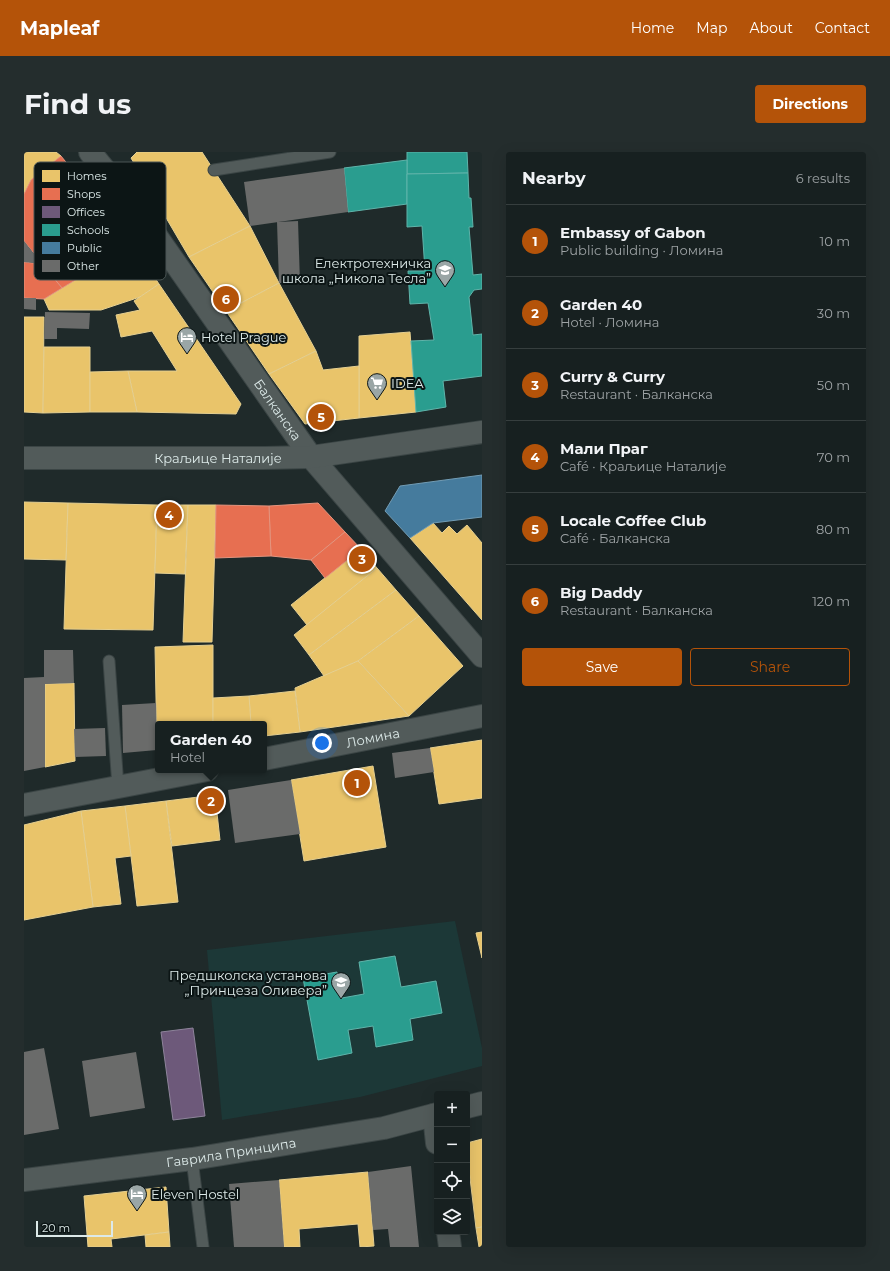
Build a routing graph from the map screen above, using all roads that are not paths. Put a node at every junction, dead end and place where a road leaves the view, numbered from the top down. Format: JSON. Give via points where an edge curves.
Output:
{"nodes":[{"id":1,"x":90,"y":152,"type":"edge"},
{"id":2,"x":330,"y":152,"type":"edge"},
{"id":3,"x":100,"y":162,"type":"edge"},
{"id":4,"x":214,"y":170,"type":"dead end"},
{"id":5,"x":166,"y":235,"type":"edge"},
{"id":6,"x":482,"y":432,"type":"edge"},
{"id":7,"x":311,"y":457,"type":"junction"},
{"id":8,"x":24,"y":458,"type":"edge"},
{"id":9,"x":482,"y":656,"type":"edge"},
{"id":10,"x":109,"y":661,"type":"dead end"},
{"id":11,"x":482,"y":716,"type":"edge"},
{"id":12,"x":267,"y":758,"type":"edge"},
{"id":13,"x":191,"y":773,"type":"edge"},
{"id":14,"x":118,"y":787,"type":"junction"},
{"id":15,"x":24,"y":805,"type":"edge"},
{"id":16,"x":482,"y":1103,"type":"edge"},
{"id":17,"x":470,"y":1106,"type":"edge"},
{"id":18,"x":434,"y":1115,"type":"edge"},
{"id":19,"x":192,"y":1159,"type":"junction"},
{"id":20,"x":24,"y":1180,"type":"edge"},
{"id":21,"x":448,"y":1235,"type":"edge"},
{"id":22,"x":203,"y":1247,"type":"edge"},
{"id":23,"x":450,"y":1247,"type":"edge"}],
"edges":[{"from":1,"to":3,"type":"street","name":"Балканска"},
{"from":2,"to":4,"type":"lane"},
{"from":5,"to":7,"type":"street","name":"Балканска"},
{"from":6,"to":7,"type":"street","name":"Краљице Наталије"},
{"from":7,"to":8,"type":"street","name":"Краљице Наталије"},
{"from":7,"to":9,"type":"street","name":"Балканска"},
{"from":10,"to":14,"type":"lane"},
{"from":11,"to":12,"type":"street","name":"Ломина"},
{"from":13,"to":14,"type":"street"},
{"from":14,"to":15,"type":"street"},
{"from":16,"to":17,"type":"street"},
{"from":18,"to":19,"type":"street","name":"Гаврила Принципа","via":[[384,1128]]},
{"from":19,"to":20,"type":"street","name":"Гаврила Принципа"},
{"from":19,"to":22,"type":"lane"},
{"from":21,"to":23,"type":"street"}]}
